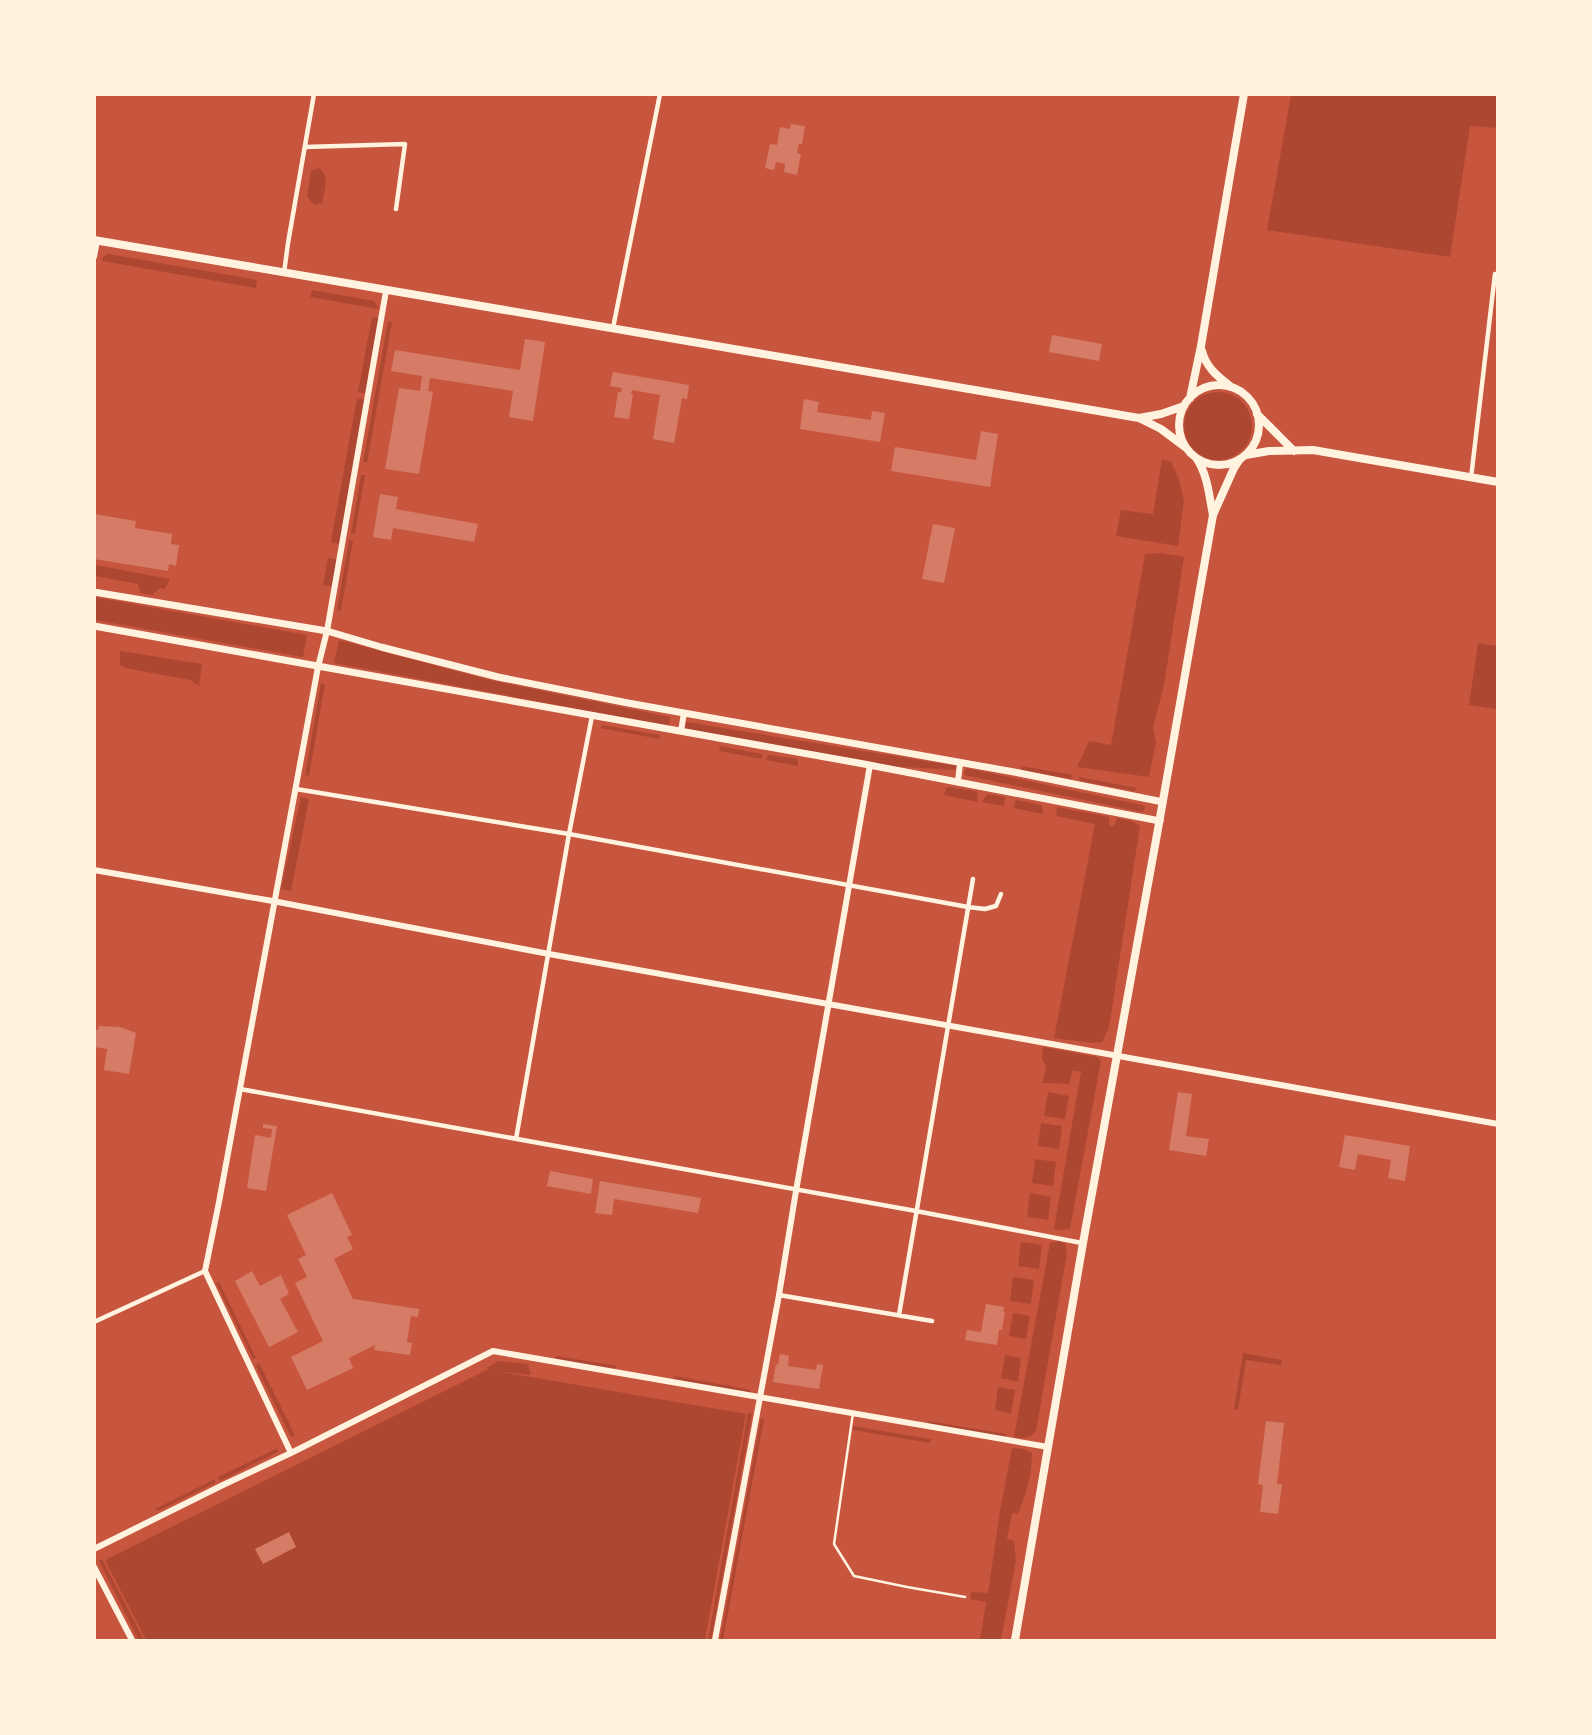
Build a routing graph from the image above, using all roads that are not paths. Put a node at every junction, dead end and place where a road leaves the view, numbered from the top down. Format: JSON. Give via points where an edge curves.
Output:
{"nodes":[{"id":1,"x":314,"y":94,"type":"edge"},
{"id":2,"x":660,"y":94,"type":"edge"},
{"id":3,"x":1244,"y":94,"type":"edge"},
{"id":4,"x":305,"y":147,"type":"junction"},
{"id":5,"x":396,"y":209,"type":"dead end"},
{"id":6,"x":96,"y":241,"type":"edge"},
{"id":7,"x":94,"y":257,"type":"edge"},
{"id":8,"x":284,"y":273,"type":"junction"},
{"id":9,"x":1497,"y":274,"type":"edge"},
{"id":10,"x":386,"y":291,"type":"junction"},
{"id":11,"x":613,"y":329,"type":"junction"},
{"id":12,"x":1200,"y":346,"type":"junction"},
{"id":13,"x":1232,"y":388,"type":"junction"},
{"id":14,"x":1190,"y":398,"type":"junction"},
{"id":15,"x":1184,"y":406,"type":"junction"},
{"id":16,"x":1257,"y":414,"type":"junction"},
{"id":17,"x":1139,"y":418,"type":"junction"},
{"id":18,"x":1185,"y":447,"type":"junction"},
{"id":19,"x":1294,"y":451,"type":"junction"},
{"id":20,"x":1243,"y":457,"type":"junction"},
{"id":21,"x":1197,"y":459,"type":"junction"},
{"id":22,"x":1471,"y":478,"type":"junction"},
{"id":23,"x":1497,"y":482,"type":"edge"},
{"id":24,"x":1213,"y":515,"type":"junction"},
{"id":25,"x":94,"y":592,"type":"edge"},
{"id":26,"x":94,"y":626,"type":"edge"},
{"id":27,"x":327,"y":631,"type":"junction"},
{"id":28,"x":318,"y":667,"type":"junction"},
{"id":29,"x":684,"y":713,"type":"junction"},
{"id":30,"x":592,"y":715,"type":"junction"},
{"id":31,"x":681,"y":731,"type":"junction"},
{"id":32,"x":960,"y":764,"type":"junction"},
{"id":33,"x":870,"y":765,"type":"junction"},
{"id":34,"x":958,"y":781,"type":"junction"},
{"id":35,"x":296,"y":789,"type":"junction"},
{"id":36,"x":1163,"y":802,"type":"junction"},
{"id":37,"x":1160,"y":821,"type":"junction"},
{"id":38,"x":569,"y":834,"type":"junction"},
{"id":39,"x":94,"y":870,"type":"edge"},
{"id":40,"x":972,"y":879,"type":"dead end"},
{"id":41,"x":849,"y":884,"type":"junction"},
{"id":42,"x":1001,"y":894,"type":"dead end"},
{"id":43,"x":274,"y":902,"type":"junction"},
{"id":44,"x":968,"y":907,"type":"junction"},
{"id":45,"x":550,"y":954,"type":"junction"},
{"id":46,"x":829,"y":1003,"type":"junction"},
{"id":47,"x":949,"y":1025,"type":"junction"},
{"id":48,"x":1117,"y":1055,"type":"junction"},
{"id":49,"x":240,"y":1089,"type":"junction"},
{"id":50,"x":1497,"y":1124,"type":"edge"},
{"id":51,"x":516,"y":1139,"type":"junction"},
{"id":52,"x":796,"y":1191,"type":"junction"},
{"id":53,"x":916,"y":1211,"type":"junction"},
{"id":54,"x":1083,"y":1243,"type":"junction"},
{"id":55,"x":205,"y":1271,"type":"junction"},
{"id":56,"x":779,"y":1295,"type":"junction"},
{"id":57,"x":899,"y":1315,"type":"junction"},
{"id":58,"x":932,"y":1321,"type":"dead end"},
{"id":59,"x":94,"y":1322,"type":"edge"},
{"id":60,"x":760,"y":1396,"type":"junction"},
{"id":61,"x":853,"y":1413,"type":"junction"},
{"id":62,"x":1048,"y":1447,"type":"junction"},
{"id":63,"x":291,"y":1453,"type":"junction"},
{"id":64,"x":94,"y":1549,"type":"edge"},
{"id":65,"x":94,"y":1567,"type":"edge"},
{"id":66,"x":965,"y":1597,"type":"dead end"},
{"id":67,"x":132,"y":1640,"type":"edge"},
{"id":68,"x":715,"y":1640,"type":"edge"},
{"id":69,"x":1015,"y":1640,"type":"edge"}],
"edges":[{"from":1,"to":4,"type":"street"},
{"from":2,"to":11,"type":"street"},
{"from":3,"to":12,"type":"main road"},
{"from":4,"to":5,"type":"street","via":[[405,144]]},
{"from":4,"to":8,"type":"street"},
{"from":6,"to":7,"type":"street"},
{"from":6,"to":8,"type":"main road"},
{"from":8,"to":10,"type":"main road"},
{"from":9,"to":22,"type":"street"},
{"from":10,"to":11,"type":"main road"},
{"from":10,"to":27,"type":"street"},
{"from":11,"to":17,"type":"main road"},
{"from":12,"to":13,"type":"main road","via":[[1209,368]]},
{"from":12,"to":14,"type":"main road"},
{"from":13,"to":14,"type":"main road","via":[[1205,388]]},
{"from":13,"to":16,"type":"main road","via":[[1248,398]]},
{"from":14,"to":15,"type":"main road"},
{"from":15,"to":17,"type":"main road"},
{"from":15,"to":18,"type":"main road","via":[[1179,427]]},
{"from":16,"to":19,"type":"main road"},
{"from":16,"to":20,"type":"main road","via":[[1257,436]]},
{"from":17,"to":18,"type":"main road"},
{"from":18,"to":21,"type":"main road"},
{"from":19,"to":20,"type":"main road"},
{"from":19,"to":22,"type":"main road","via":[[1312,450]]},
{"from":20,"to":21,"type":"main road","via":[[1218,466]]},
{"from":20,"to":24,"type":"main road"},
{"from":21,"to":24,"type":"main road"},
{"from":22,"to":23,"type":"main road"},
{"from":24,"to":36,"type":"main road"},
{"from":25,"to":27,"type":"main road"},
{"from":26,"to":28,"type":"main road"},
{"from":27,"to":28,"type":"street"},
{"from":27,"to":29,"type":"main road","via":[[498,677]]},
{"from":28,"to":30,"type":"main road"},
{"from":28,"to":35,"type":"street"},
{"from":29,"to":31,"type":"street"},
{"from":29,"to":32,"type":"main road"},
{"from":30,"to":31,"type":"main road"},
{"from":30,"to":38,"type":"street"},
{"from":31,"to":33,"type":"main road"},
{"from":32,"to":34,"type":"street"},
{"from":32,"to":36,"type":"main road"},
{"from":33,"to":34,"type":"main road"},
{"from":33,"to":41,"type":"street"},
{"from":34,"to":37,"type":"main road"},
{"from":35,"to":38,"type":"street"},
{"from":35,"to":43,"type":"street"},
{"from":36,"to":37,"type":"main road"},
{"from":37,"to":48,"type":"main road"},
{"from":38,"to":41,"type":"street"},
{"from":38,"to":45,"type":"street"},
{"from":39,"to":43,"type":"street"},
{"from":40,"to":44,"type":"street"},
{"from":41,"to":44,"type":"street"},
{"from":41,"to":46,"type":"street"},
{"from":42,"to":44,"type":"street","via":[[991,909]]},
{"from":43,"to":45,"type":"street"},
{"from":43,"to":49,"type":"street"},
{"from":44,"to":47,"type":"street"},
{"from":45,"to":46,"type":"street"},
{"from":45,"to":51,"type":"street"},
{"from":46,"to":47,"type":"street"},
{"from":46,"to":52,"type":"street"},
{"from":47,"to":48,"type":"street"},
{"from":47,"to":53,"type":"street"},
{"from":48,"to":50,"type":"street"},
{"from":48,"to":54,"type":"main road"},
{"from":49,"to":51,"type":"street"},
{"from":49,"to":55,"type":"street"},
{"from":51,"to":52,"type":"street"},
{"from":52,"to":53,"type":"street"},
{"from":52,"to":56,"type":"street"},
{"from":53,"to":54,"type":"street"},
{"from":53,"to":57,"type":"street"},
{"from":54,"to":62,"type":"main road"},
{"from":55,"to":59,"type":"street"},
{"from":55,"to":63,"type":"street"},
{"from":56,"to":57,"type":"street"},
{"from":56,"to":60,"type":"street"},
{"from":57,"to":58,"type":"street"},
{"from":60,"to":61,"type":"street"},
{"from":60,"to":63,"type":"street","via":[[493,1351]]},
{"from":60,"to":68,"type":"street"},
{"from":61,"to":62,"type":"street"},
{"from":61,"to":66,"type":"lane","via":[[834,1544],[854,1576]]},
{"from":62,"to":69,"type":"main road"},
{"from":63,"to":64,"type":"street"},
{"from":65,"to":67,"type":"street"}]}
